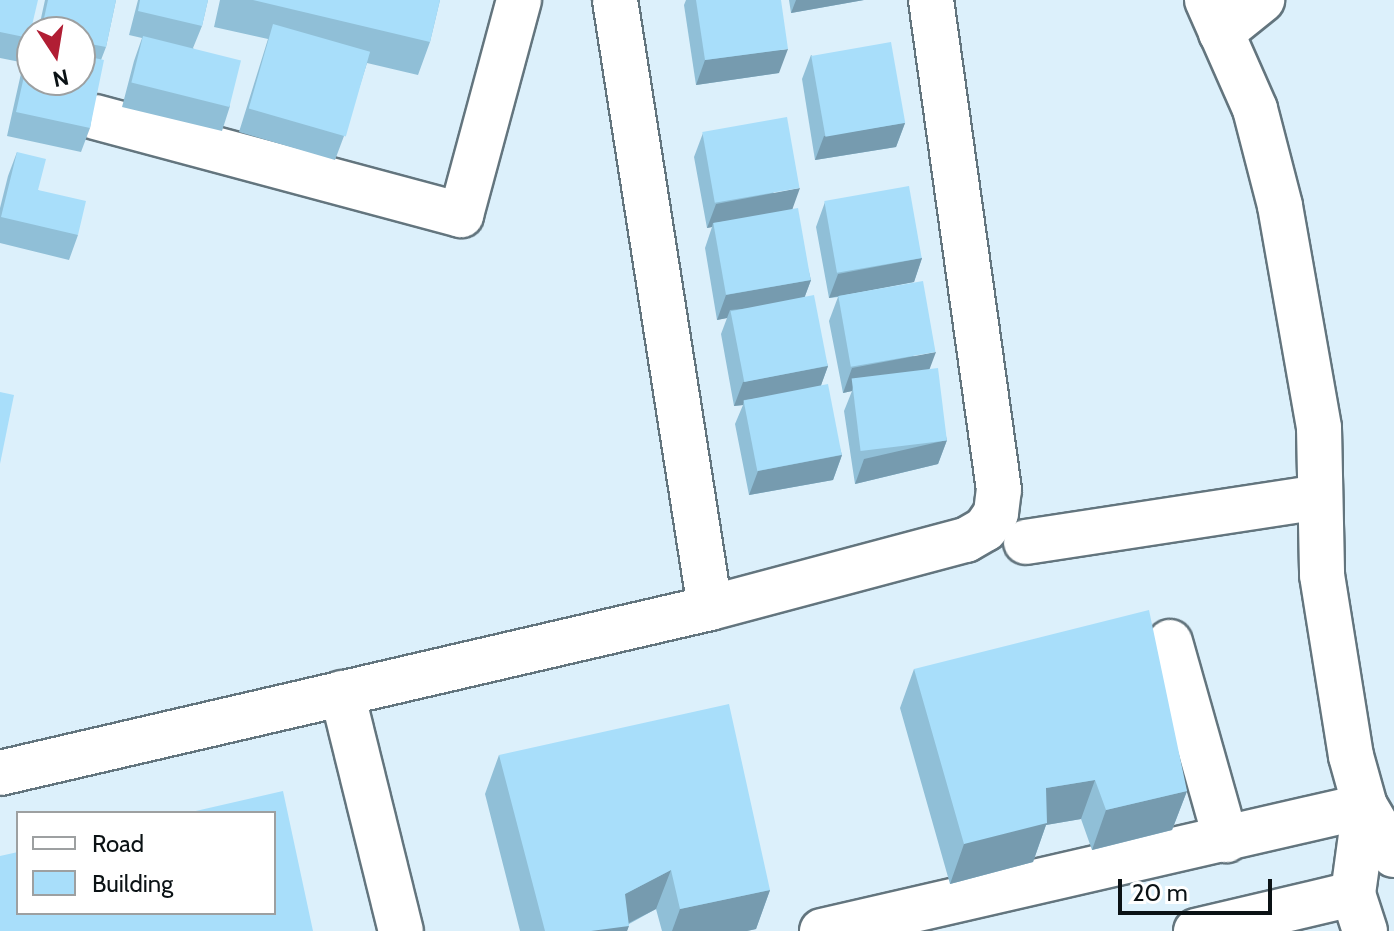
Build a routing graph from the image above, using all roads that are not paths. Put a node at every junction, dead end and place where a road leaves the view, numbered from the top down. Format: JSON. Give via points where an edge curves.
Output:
{"nodes":[{"id":1,"x":519,"y":0,"type":"edge"},
{"id":2,"x":615,"y":0,"type":"edge"},
{"id":3,"x":931,"y":0,"type":"edge"},
{"id":4,"x":1262,"y":0,"type":"edge"},
{"id":5,"x":1214,"y":16,"type":"edge"},
{"id":6,"x":95,"y":117,"type":"edge"},
{"id":7,"x":1320,"y":497,"type":"junction"},
{"id":8,"x":1026,"y":542,"type":"dead end"},
{"id":9,"x":710,"y":608,"type":"junction"},
{"id":10,"x":1170,"y":642,"type":"dead end"},
{"id":11,"x":342,"y":693,"type":"junction"},
{"id":12,"x":0,"y":773,"type":"edge"},
{"id":13,"x":1365,"y":806,"type":"junction"},
{"id":14,"x":1226,"y":840,"type":"junction"},
{"id":15,"x":1394,"y":855,"type":"edge"},
{"id":16,"x":1359,"y":913,"type":"edge"},
{"id":17,"x":401,"y":931,"type":"edge"},
{"id":18,"x":822,"y":931,"type":"edge"},
{"id":19,"x":1196,"y":931,"type":"edge"}],
"edges":[{"from":1,"to":6,"type":"street","via":[[461,215]]},
{"from":2,"to":9,"type":"street"},
{"from":3,"to":9,"type":"street","via":[[999,490],[996,513],[985,529],[966,540]]},
{"from":4,"to":5,"type":"street"},
{"from":5,"to":7,"type":"street","via":[[1255,109],[1280,206],[1319,428]]},
{"from":7,"to":8,"type":"street"},
{"from":7,"to":13,"type":"street","via":[[1322,575],[1351,756]]},
{"from":9,"to":11,"type":"street"},
{"from":10,"to":14,"type":"street"},
{"from":11,"to":12,"type":"street"},
{"from":11,"to":17,"type":"street"},
{"from":13,"to":14,"type":"street"},
{"from":13,"to":15,"type":"street"},
{"from":13,"to":16,"type":"street"},
{"from":14,"to":18,"type":"street"},
{"from":16,"to":19,"type":"street"}]}
